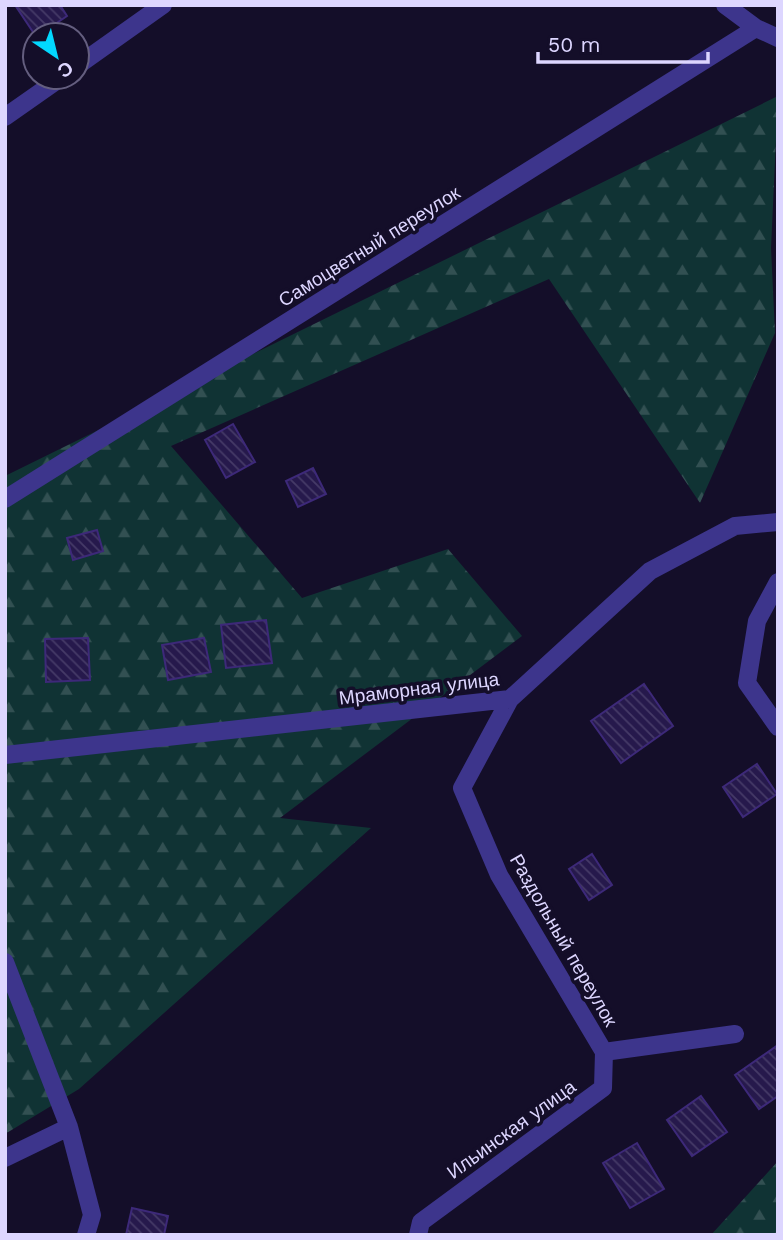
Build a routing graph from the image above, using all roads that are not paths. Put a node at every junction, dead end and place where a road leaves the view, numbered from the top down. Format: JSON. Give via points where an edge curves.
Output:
{"nodes":[{"id":1,"x":163,"y":5,"type":"edge"},
{"id":2,"x":725,"y":5,"type":"edge"},
{"id":3,"x":756,"y":29,"type":"junction"},
{"id":4,"x":778,"y":38,"type":"edge"},
{"id":5,"x":91,"y":56,"type":"edge"},
{"id":6,"x":42,"y":91,"type":"edge"},
{"id":7,"x":5,"y":117,"type":"edge"},
{"id":8,"x":5,"y":499,"type":"edge"},
{"id":9,"x":778,"y":522,"type":"edge"},
{"id":10,"x":778,"y":582,"type":"edge"},
{"id":11,"x":510,"y":699,"type":"junction"},
{"id":12,"x":778,"y":727,"type":"edge"},
{"id":13,"x":5,"y":755,"type":"edge"},
{"id":14,"x":5,"y":962,"type":"edge"},
{"id":15,"x":735,"y":1034,"type":"dead end"},
{"id":16,"x":604,"y":1052,"type":"junction"},
{"id":17,"x":69,"y":1127,"type":"junction"},
{"id":18,"x":5,"y":1158,"type":"edge"},
{"id":19,"x":86,"y":1235,"type":"edge"},
{"id":20,"x":418,"y":1235,"type":"edge"}],
"edges":[{"from":1,"to":5,"type":"street"},
{"from":2,"to":3,"type":"street"},
{"from":3,"to":4,"type":"street"},
{"from":3,"to":8,"type":"street","name":"Самоцветный переулок"},
{"from":6,"to":7,"type":"street"},
{"from":9,"to":11,"type":"street","name":"Мраморная улица","via":[[735,526],[650,571]]},
{"from":10,"to":12,"type":"street","via":[[757,621],[747,683]]},
{"from":11,"to":13,"type":"street","name":"Мраморная улица"},
{"from":11,"to":16,"type":"street","name":"Раздольный переулок","via":[[462,788],[499,875]]},
{"from":14,"to":17,"type":"street"},
{"from":15,"to":16,"type":"street"},
{"from":16,"to":20,"type":"street","name":"Ильинская улица","via":[[603,1088],[421,1222]]},
{"from":17,"to":18,"type":"street"},
{"from":17,"to":19,"type":"street","via":[[93,1215]]}]}
